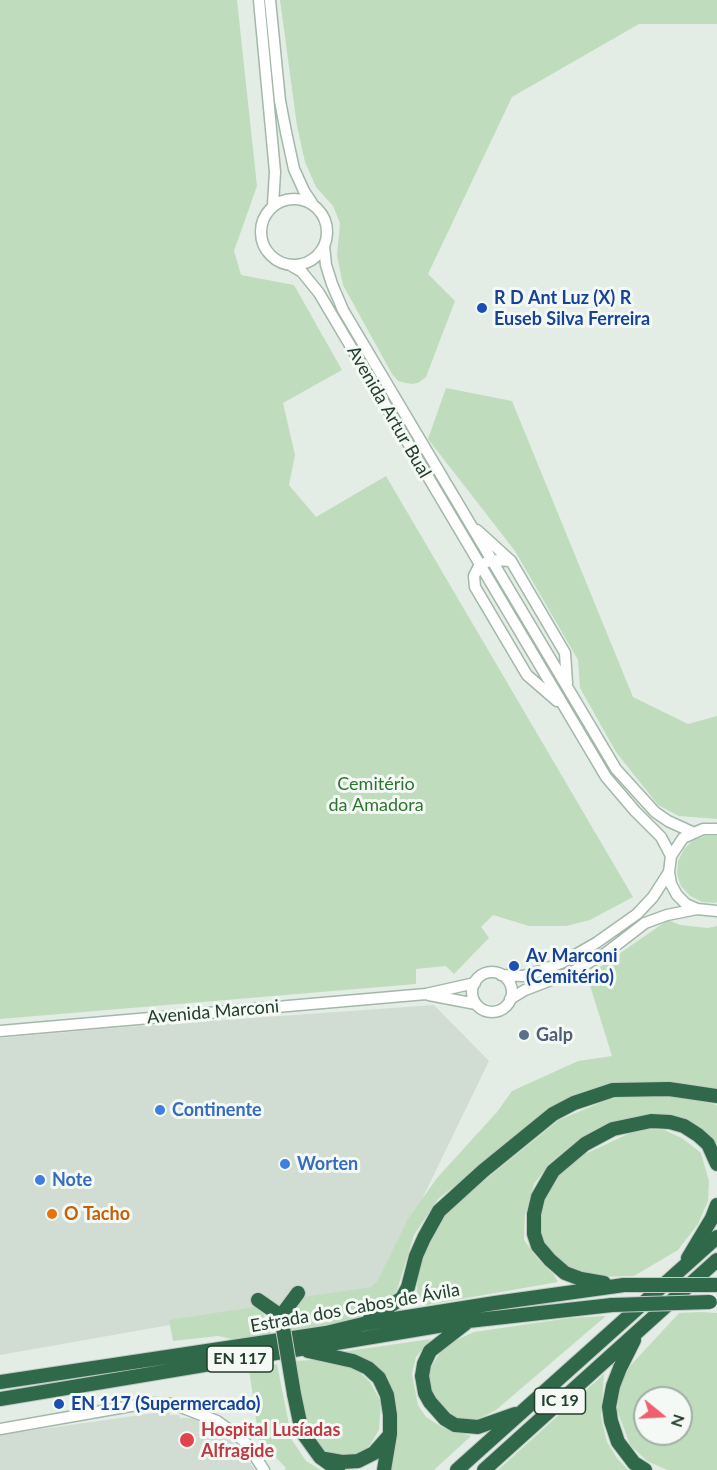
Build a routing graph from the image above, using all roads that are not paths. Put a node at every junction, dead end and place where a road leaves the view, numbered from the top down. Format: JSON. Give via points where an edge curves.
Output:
{"nodes":[{"id":1,"x":259,"y":0,"type":"edge"},
{"id":2,"x":270,"y":0,"type":"edge"},
{"id":3,"x":312,"y":203,"type":"junction"},
{"id":4,"x":273,"y":205,"type":"junction"},
{"id":5,"x":324,"y":246,"type":"junction"},
{"id":6,"x":290,"y":265,"type":"junction"},
{"id":7,"x":469,"y":523,"type":"junction"},
{"id":8,"x":491,"y":560,"type":"junction"},
{"id":9,"x":511,"y":561,"type":"junction"},
{"id":10,"x":480,"y":566,"type":"junction"},
{"id":11,"x":567,"y":686,"type":"junction"},
{"id":12,"x":717,"y":829,"type":"edge"},
{"id":13,"x":692,"y":832,"type":"junction"},
{"id":14,"x":671,"y":856,"type":"junction"},
{"id":15,"x":669,"y":872,"type":"junction"},
{"id":16,"x":697,"y":909,"type":"junction"},
{"id":17,"x":717,"y":911,"type":"edge"},
{"id":18,"x":501,"y":975,"type":"junction"},
{"id":19,"x":474,"y":983,"type":"junction"},
{"id":20,"x":426,"y":994,"type":"junction"},
{"id":21,"x":510,"y":999,"type":"junction"},
{"id":22,"x":476,"y":1004,"type":"junction"},
{"id":23,"x":0,"y":1031,"type":"edge"},
{"id":24,"x":717,"y":1096,"type":"edge"},
{"id":25,"x":717,"y":1164,"type":"edge"},
{"id":26,"x":717,"y":1205,"type":"edge"},
{"id":27,"x":717,"y":1237,"type":"edge"},
{"id":28,"x":717,"y":1260,"type":"edge"},
{"id":29,"x":681,"y":1270,"type":"junction"},
{"id":30,"x":624,"y":1285,"type":"junction"},
{"id":31,"x":717,"y":1285,"type":"edge"},
{"id":32,"x":298,"y":1293,"type":"dead end"},
{"id":33,"x":258,"y":1300,"type":"dead end"},
{"id":34,"x":715,"y":1303,"type":"edge"},
{"id":35,"x":281,"y":1316,"type":"junction"},
{"id":36,"x":468,"y":1321,"type":"junction"},
{"id":37,"x":363,"y":1324,"type":"junction"},
{"id":38,"x":637,"y":1333,"type":"junction"},
{"id":39,"x":300,"y":1349,"type":"junction"},
{"id":40,"x":0,"y":1382,"type":"edge"},
{"id":41,"x":0,"y":1399,"type":"edge"},
{"id":42,"x":521,"y":1412,"type":"junction"},
{"id":43,"x":0,"y":1429,"type":"edge"},
{"id":44,"x":390,"y":1434,"type":"junction"},
{"id":45,"x":320,"y":1457,"type":"junction"},
{"id":46,"x":264,"y":1470,"type":"edge"},
{"id":47,"x":338,"y":1470,"type":"edge"},
{"id":48,"x":384,"y":1470,"type":"edge"},
{"id":49,"x":457,"y":1470,"type":"edge"},
{"id":50,"x":484,"y":1470,"type":"edge"},
{"id":51,"x":645,"y":1470,"type":"edge"}],
"edges":[{"from":1,"to":4,"type":"street","via":[[275,172]]},
{"from":2,"to":3,"type":"street","via":[[286,132],[294,169]]},
{"from":3,"to":4,"type":"street","via":[[292,198]]},
{"from":3,"to":5,"type":"street","via":[[325,219]]},
{"from":4,"to":6,"type":"street","via":[[262,220],[261,238],[273,258]]},
{"from":5,"to":6,"type":"street","via":[[310,261]]},
{"from":5,"to":7,"type":"street","name":"Avenida Artur Bual","via":[[326,265],[343,310]]},
{"from":6,"to":10,"type":"street","name":"Avenida Artur Bual","via":[[302,272],[319,293]]},
{"from":7,"to":8,"type":"street","name":"Avenida Artur Bual"},
{"from":7,"to":9,"type":"street","name":"Avenida Artur Bual"},
{"from":8,"to":9,"type":"street"},
{"from":8,"to":10,"type":"street"},
{"from":8,"to":11,"type":"street","name":"Avenida Artur Bual"},
{"from":9,"to":11,"type":"street","name":"Avenida Artur Bual","via":[[565,653]]},
{"from":10,"to":14,"type":"street","name":"Avenida Artur Bual","via":[[606,777],[661,837]]},
{"from":11,"to":13,"type":"street","name":"Avenida Artur Bual","via":[[616,769],[655,812]]},
{"from":12,"to":13,"type":"street"},
{"from":13,"to":14,"type":"street"},
{"from":14,"to":15,"type":"street"},
{"from":15,"to":16,"type":"street","via":[[677,895]]},
{"from":15,"to":18,"type":"street","via":[[638,914],[596,943],[540,971],[523,976]]},
{"from":16,"to":17,"type":"street"},
{"from":16,"to":21,"type":"street","via":[[645,923],[606,953]]},
{"from":18,"to":19,"type":"street","via":[[484,974]]},
{"from":18,"to":21,"type":"street","via":[[509,983]]},
{"from":19,"to":20,"type":"street","name":"Avenida Marconi"},
{"from":19,"to":22,"type":"street","via":[[472,994]]},
{"from":20,"to":22,"type":"street","name":"Avenida Marconi"},
{"from":20,"to":23,"type":"street","name":"Avenida Marconi"},
{"from":21,"to":22,"type":"street","via":[[505,1007],[494,1012],[482,1010]]},
{"from":24,"to":37,"type":"highway","via":[[669,1089],[613,1090],[553,1114],[439,1211],[416,1256],[402,1298]]},
{"from":25,"to":30,"type":"highway","via":[[708,1144],[698,1135],[684,1126],[651,1121],[614,1129],[585,1144],[553,1171],[538,1197],[534,1215],[538,1246],[565,1273],[592,1282]]},
{"from":26,"to":29,"type":"highway"},
{"from":27,"to":29,"type":"highway","number":"IC 19"},
{"from":28,"to":38,"type":"highway","number":"IC 19"},
{"from":29,"to":42,"type":"highway","number":"IC 19"},
{"from":30,"to":31,"type":"highway","name":"Estrada dos Cabos de Ávila","number":"EN 117","bridge":true},
{"from":30,"to":37,"type":"highway","name":"Estrada dos Cabos de Ávila","number":"EN 117"},
{"from":32,"to":35,"type":"highway"},
{"from":33,"to":35,"type":"highway"},
{"from":34,"to":36,"type":"highway","name":"Estrada dos Cabos de Ávila","number":"EN 117","bridge":true,"via":[[612,1305]]},
{"from":35,"to":45,"type":"highway","bridge":true,"via":[[302,1432]]},
{"from":36,"to":39,"type":"highway","name":"Estrada dos Cabos de Ávila","number":"EN 117"},
{"from":36,"to":42,"type":"highway","via":[[430,1351],[422,1376],[430,1402],[455,1425],[478,1427]]},
{"from":37,"to":40,"type":"highway","name":"Estrada dos Cabos de Ávila","number":"EN 117","via":[[326,1333]]},
{"from":38,"to":50,"type":"highway","number":"IC 19"},
{"from":38,"to":51,"type":"highway","via":[[613,1386],[609,1407],[618,1442],[634,1463]]},
{"from":39,"to":41,"type":"highway","name":"Estrada dos Cabos de Ávila","number":"EN 117"},
{"from":39,"to":44,"type":"highway","via":[[353,1361],[379,1378],[387,1395]]},
{"from":42,"to":49,"type":"highway","number":"IC 19"},
{"from":43,"to":46,"type":"street","via":[[148,1403],[173,1404],[217,1421],[234,1433],[246,1443]]},
{"from":44,"to":45,"type":"highway","via":[[374,1453],[358,1461]]},
{"from":44,"to":48,"type":"highway"},
{"from":45,"to":47,"type":"highway"}]}
